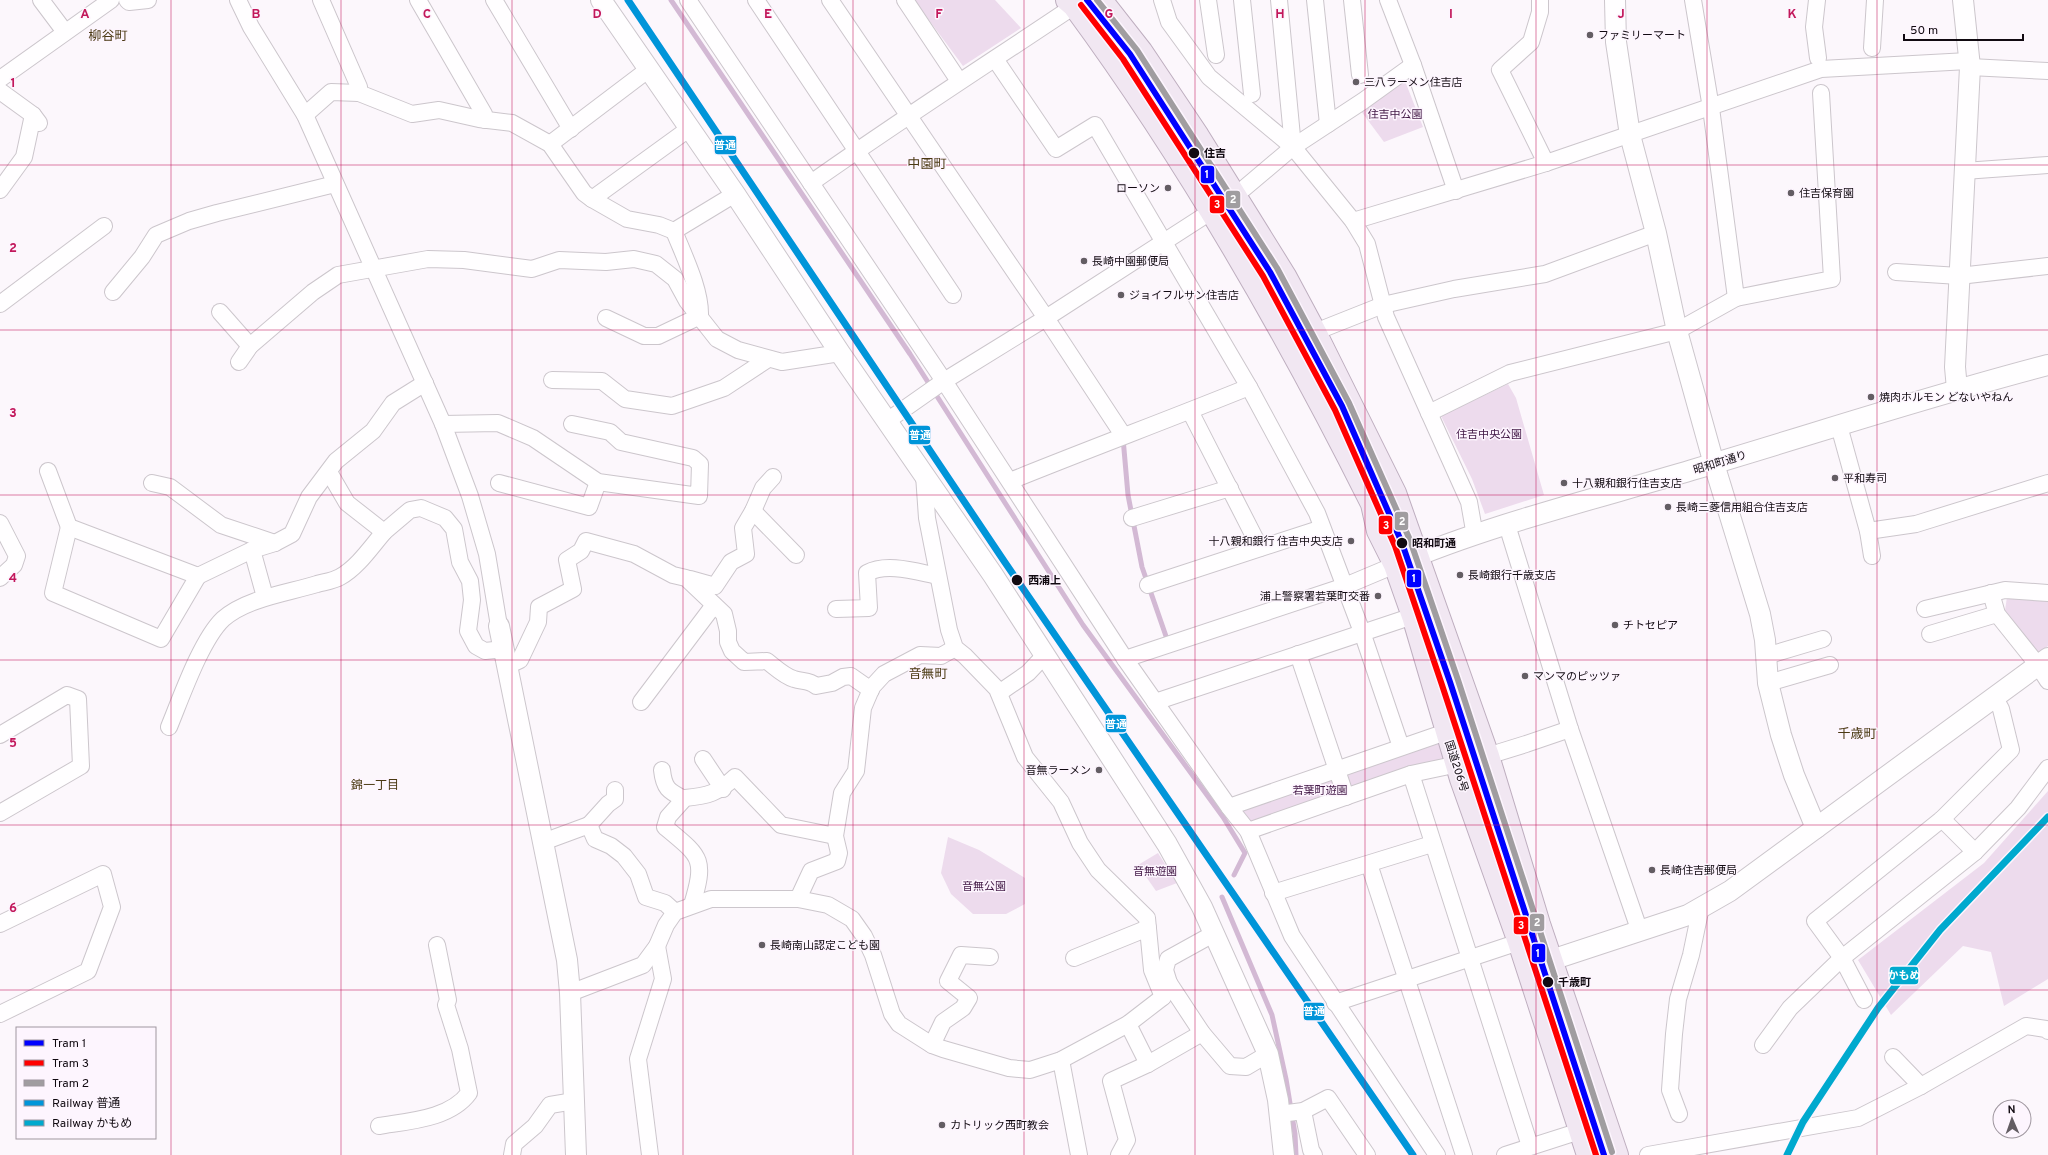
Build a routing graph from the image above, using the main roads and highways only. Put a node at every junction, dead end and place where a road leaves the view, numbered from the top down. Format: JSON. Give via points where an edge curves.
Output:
{"nodes":[{"id":1,"x":1101,"y":0,"type":"edge"},
{"id":2,"x":1070,"y":3,"type":"edge"},
{"id":3,"x":1588,"y":1155,"type":"edge"},
{"id":4,"x":1617,"y":1155,"type":"edge"}],
"edges":[{"from":1,"to":4,"type":"highway","via":[[1145,57],[1198,136],[1284,276],[1315,332],[1395,493],[1488,756],[1539,924]]},
{"from":2,"to":3,"type":"highway","name":"国道206号","via":[[1116,64],[1212,211],[1275,318],[1372,504],[1378,531],[1395,565],[1413,616],[1456,765],[1519,942]]}]}
